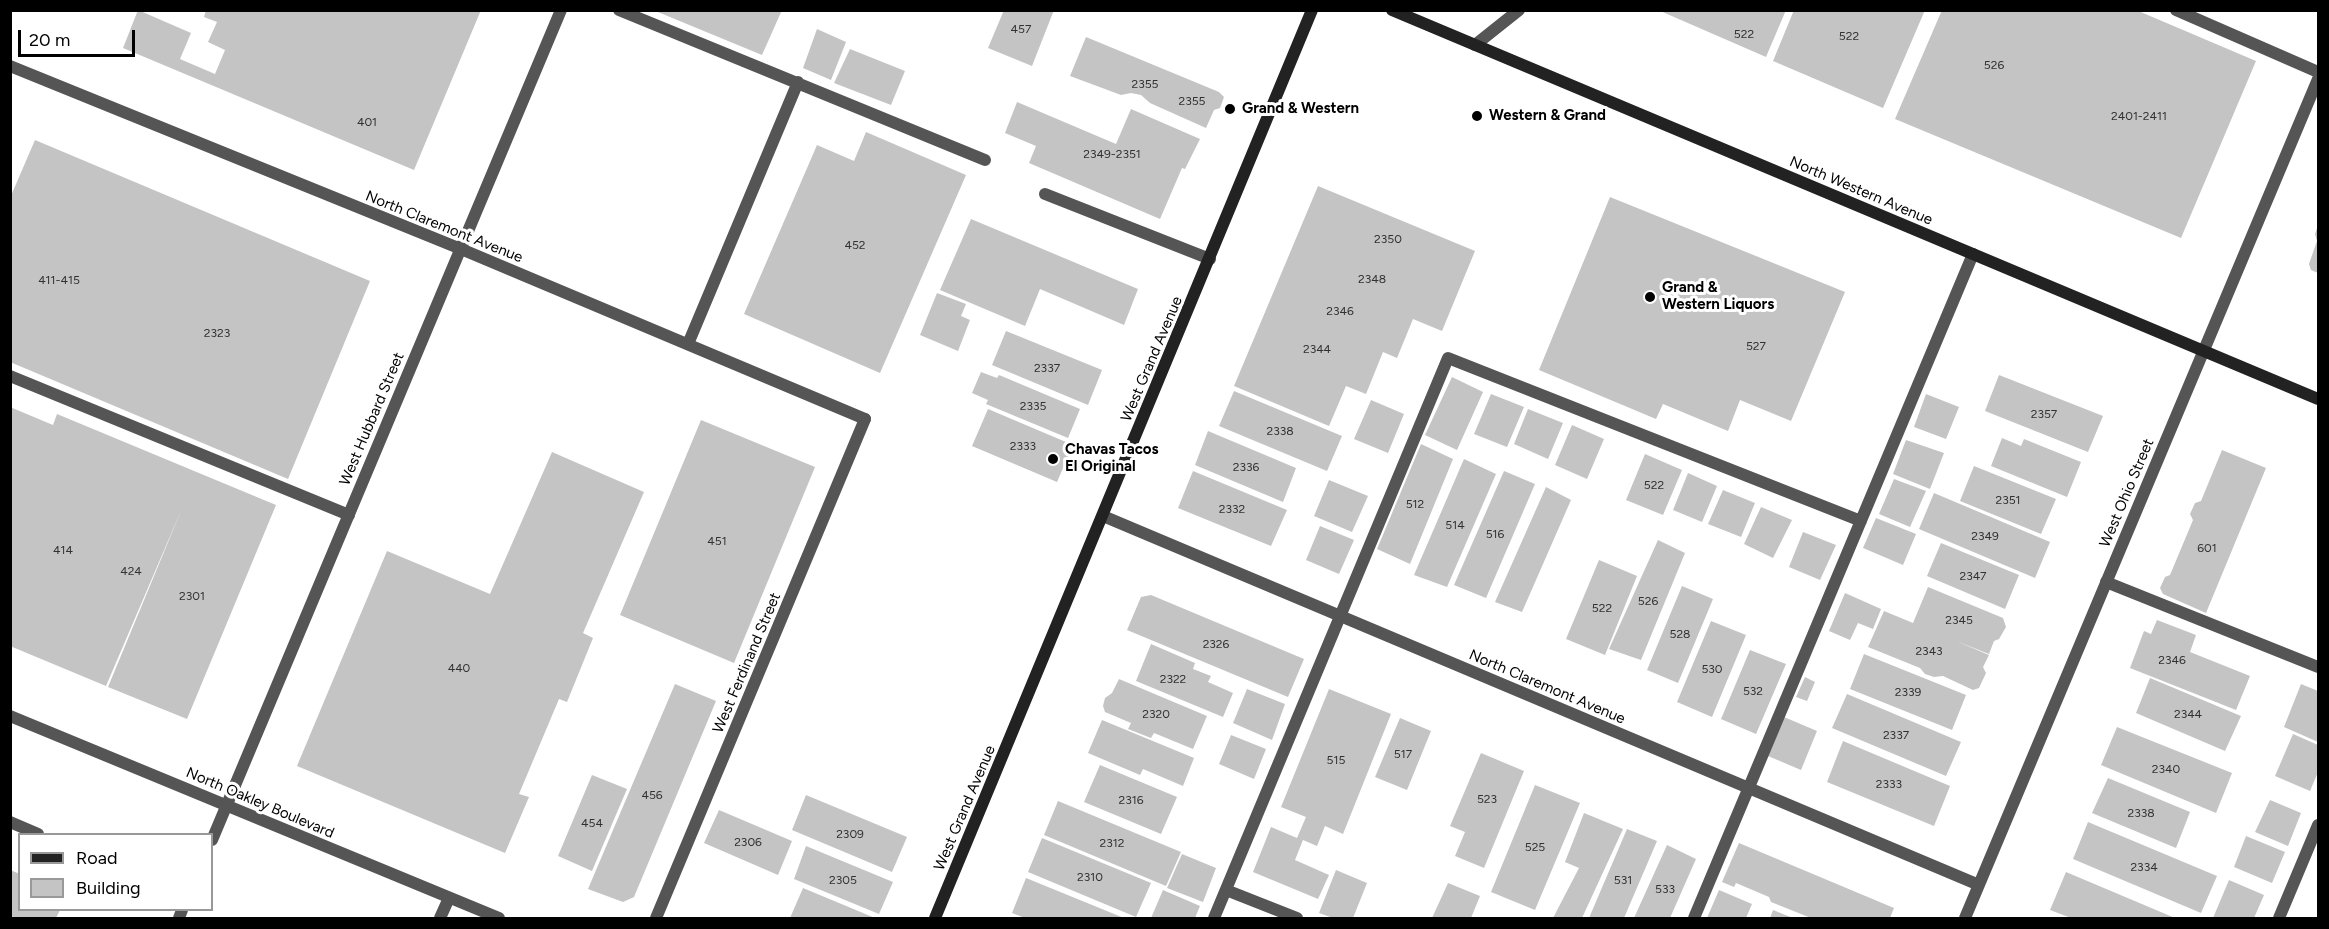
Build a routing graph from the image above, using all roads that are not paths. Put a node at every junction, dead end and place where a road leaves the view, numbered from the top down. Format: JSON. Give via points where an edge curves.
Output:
{"nodes":[{"id":1,"x":561,"y":10,"type":"edge"},
{"id":2,"x":619,"y":10,"type":"edge"},
{"id":3,"x":1312,"y":10,"type":"edge"},
{"id":4,"x":1392,"y":10,"type":"edge"},
{"id":5,"x":1519,"y":10,"type":"edge"},
{"id":6,"x":2176,"y":10,"type":"edge"},
{"id":7,"x":1475,"y":45,"type":"junction"},
{"id":8,"x":10,"y":66,"type":"edge"},
{"id":9,"x":2319,"y":72,"type":"edge"},
{"id":10,"x":2319,"y":79,"type":"edge"},
{"id":11,"x":798,"y":82,"type":"junction"},
{"id":12,"x":986,"y":160,"type":"dead end"},
{"id":13,"x":1045,"y":194,"type":"dead end"},
{"id":14,"x":460,"y":249,"type":"junction"},
{"id":15,"x":1972,"y":254,"type":"junction"},
{"id":16,"x":1210,"y":259,"type":"junction"},
{"id":17,"x":688,"y":344,"type":"junction"},
{"id":18,"x":2203,"y":350,"type":"junction"},
{"id":19,"x":10,"y":376,"type":"edge"},
{"id":20,"x":2319,"y":399,"type":"edge"},
{"id":21,"x":865,"y":419,"type":"joint"},
{"id":22,"x":349,"y":514,"type":"junction"},
{"id":23,"x":1103,"y":516,"type":"junction"},
{"id":24,"x":1861,"y":521,"type":"junction"},
{"id":25,"x":2106,"y":582,"type":"junction"},
{"id":26,"x":1340,"y":616,"type":"junction"},
{"id":27,"x":2319,"y":668,"type":"edge"},
{"id":28,"x":10,"y":716,"type":"edge"},
{"id":29,"x":1748,"y":788,"type":"junction"},
{"id":30,"x":226,"y":806,"type":"junction"},
{"id":31,"x":10,"y":822,"type":"edge"},
{"id":32,"x":2319,"y":825,"type":"edge"},
{"id":33,"x":36,"y":833,"type":"edge"},
{"id":34,"x":213,"y":838,"type":"edge"},
{"id":35,"x":1978,"y":885,"type":"junction"},
{"id":36,"x":1226,"y":890,"type":"junction"},
{"id":37,"x":449,"y":898,"type":"junction"},
{"id":38,"x":440,"y":918,"type":"edge"},
{"id":39,"x":499,"y":918,"type":"edge"},
{"id":40,"x":656,"y":918,"type":"edge"},
{"id":41,"x":935,"y":918,"type":"edge"},
{"id":42,"x":1214,"y":918,"type":"edge"},
{"id":43,"x":1297,"y":918,"type":"edge"},
{"id":44,"x":1694,"y":918,"type":"edge"},
{"id":45,"x":1965,"y":918,"type":"edge"},
{"id":46,"x":2280,"y":918,"type":"edge"}],
"edges":[{"from":1,"to":14,"type":"street","name":"West Hubbard Street"},
{"from":2,"to":11,"type":"street"},
{"from":3,"to":16,"type":"main road","name":"West Grand Avenue"},
{"from":4,"to":7,"type":"main road","name":"North Western Avenue"},
{"from":5,"to":7,"type":"street"},
{"from":6,"to":9,"type":"street"},
{"from":7,"to":15,"type":"main road","name":"North Western Avenue"},
{"from":8,"to":14,"type":"street","name":"North Claremont Avenue"},
{"from":10,"to":18,"type":"street","name":"West Ohio Street"},
{"from":11,"to":12,"type":"street"},
{"from":11,"to":17,"type":"street"},
{"from":13,"to":16,"type":"street"},
{"from":14,"to":17,"type":"street","name":"North Claremont Avenue"},
{"from":14,"to":22,"type":"street","name":"West Hubbard Street"},
{"from":15,"to":18,"type":"main road","name":"North Western Avenue"},
{"from":15,"to":24,"type":"street"},
{"from":16,"to":23,"type":"main road","name":"West Grand Avenue"},
{"from":17,"to":21,"type":"street","name":"North Claremont Avenue"},
{"from":18,"to":20,"type":"main road","name":"North Western Avenue"},
{"from":18,"to":25,"type":"street","name":"West Ohio Street"},
{"from":19,"to":22,"type":"street"},
{"from":21,"to":40,"type":"street","name":"West Ferdinand Street"},
{"from":22,"to":30,"type":"street","name":"West Hubbard Street"},
{"from":23,"to":26,"type":"street","name":"North Claremont Avenue"},
{"from":23,"to":41,"type":"main road","name":"West Grand Avenue"},
{"from":24,"to":26,"type":"street","via":[[1448,358]]},
{"from":24,"to":29,"type":"street"},
{"from":25,"to":27,"type":"street"},
{"from":25,"to":35,"type":"street","name":"West Ohio Street"},
{"from":26,"to":29,"type":"street","name":"North Claremont Avenue"},
{"from":26,"to":36,"type":"street"},
{"from":28,"to":30,"type":"street","name":"North Oakley Boulevard"},
{"from":29,"to":35,"type":"street","name":"North Claremont Avenue"},
{"from":29,"to":44,"type":"street"},
{"from":30,"to":34,"type":"street","name":"West Hubbard Street"},
{"from":30,"to":37,"type":"street","name":"North Oakley Boulevard"},
{"from":31,"to":33,"type":"street"},
{"from":32,"to":46,"type":"street"},
{"from":35,"to":45,"type":"street","name":"West Ohio Street"},
{"from":36,"to":42,"type":"street"},
{"from":36,"to":43,"type":"street"},
{"from":37,"to":38,"type":"street"},
{"from":37,"to":39,"type":"street","name":"North Oakley Boulevard"}]}
